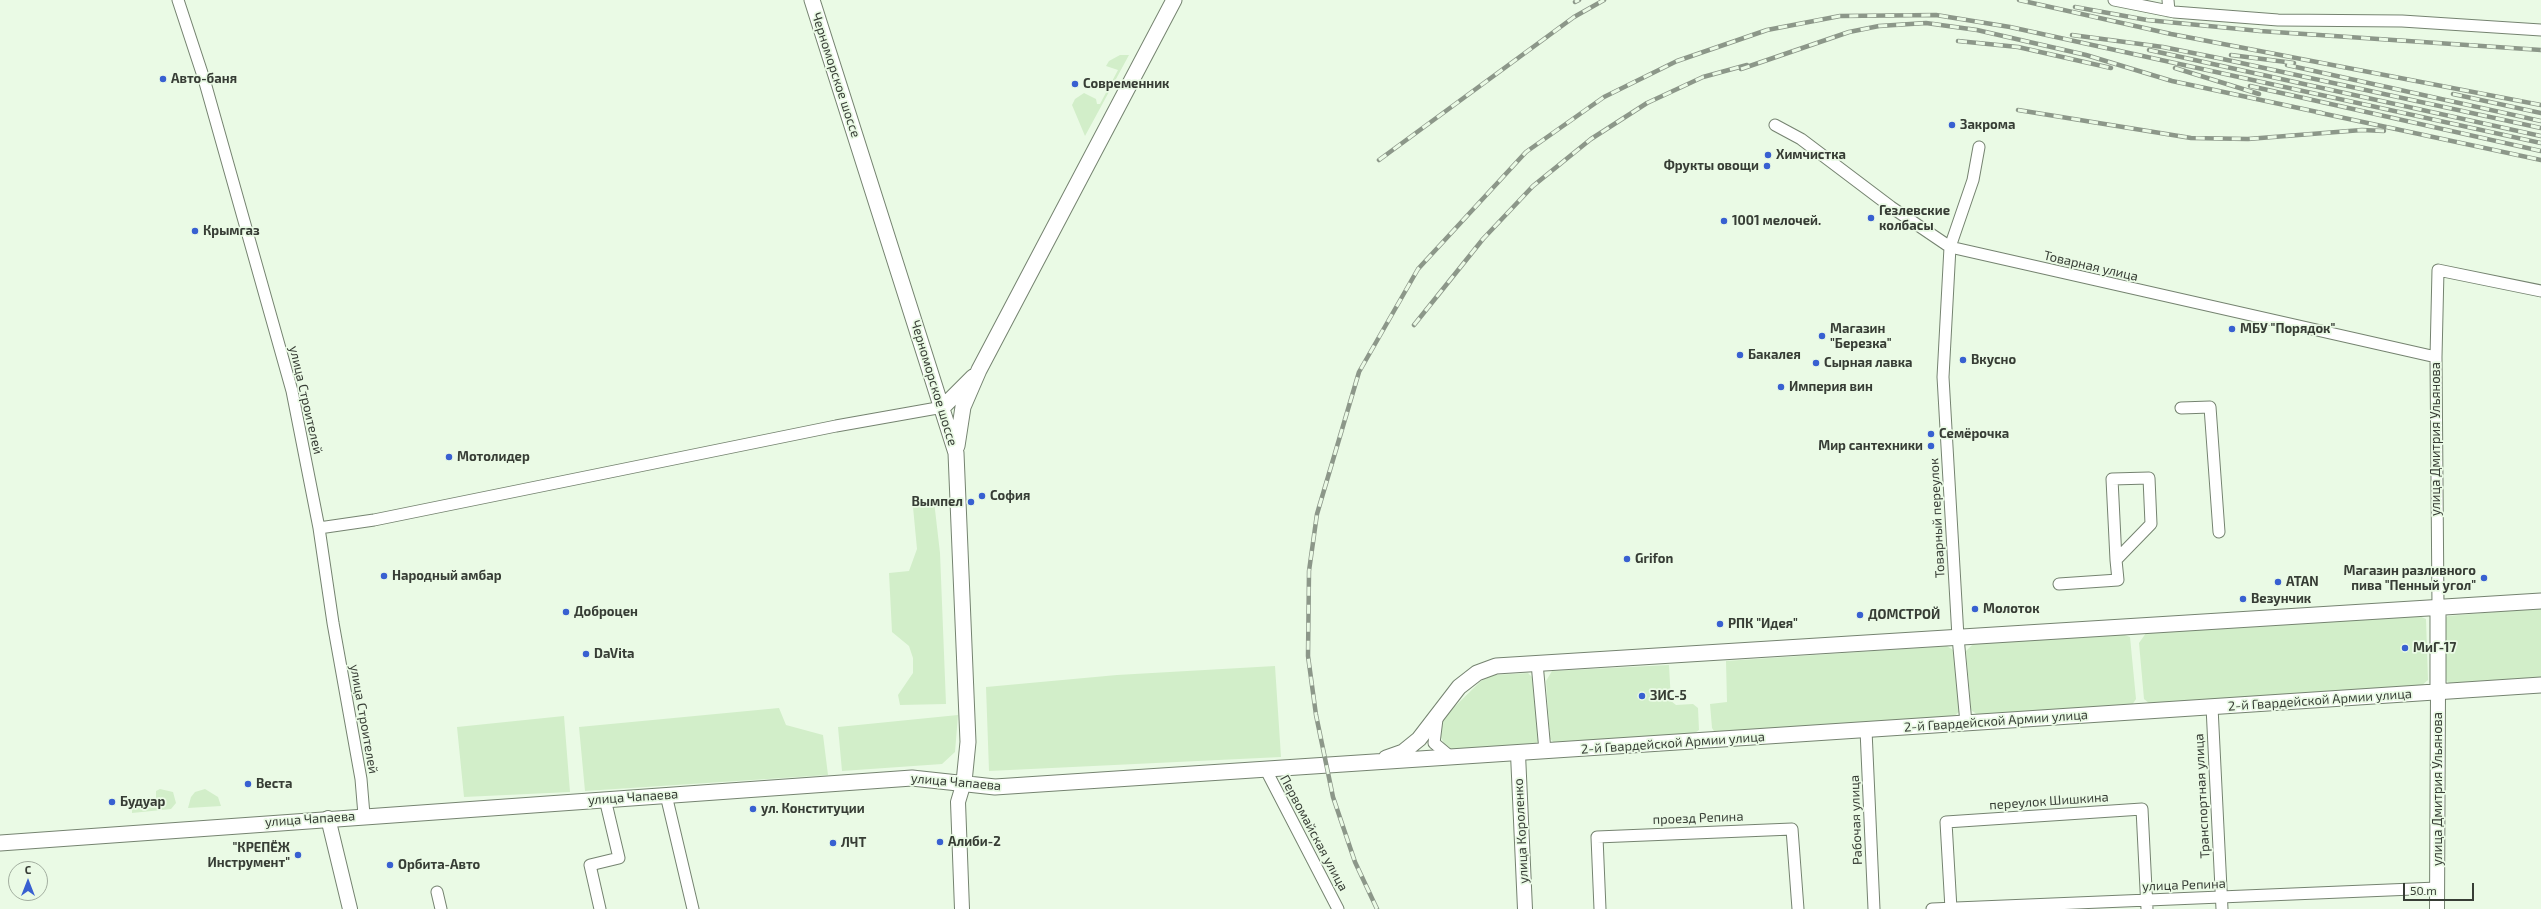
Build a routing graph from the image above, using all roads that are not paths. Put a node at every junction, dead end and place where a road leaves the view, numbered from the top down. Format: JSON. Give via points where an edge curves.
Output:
{"nodes":[{"id":1,"x":178,"y":0,"type":"edge"},
{"id":2,"x":812,"y":0,"type":"edge"},
{"id":3,"x":1174,"y":0,"type":"edge"},
{"id":4,"x":2114,"y":0,"type":"edge"},
{"id":5,"x":2169,"y":5,"type":"edge"},
{"id":6,"x":2541,"y":30,"type":"edge"},
{"id":7,"x":1775,"y":124,"type":"dead end"},
{"id":8,"x":1979,"y":147,"type":"dead end"},
{"id":9,"x":1950,"y":248,"type":"junction"},
{"id":10,"x":2541,"y":291,"type":"edge"},
{"id":11,"x":2436,"y":357,"type":"junction"},
{"id":12,"x":979,"y":370,"type":"junction"},
{"id":13,"x":943,"y":407,"type":"junction"},
{"id":14,"x":2181,"y":408,"type":"dead end"},
{"id":15,"x":956,"y":453,"type":"junction"},
{"id":16,"x":319,"y":528,"type":"junction"},
{"id":17,"x":2219,"y":532,"type":"dead end"},
{"id":18,"x":2116,"y":560,"type":"junction"},
{"id":19,"x":2059,"y":584,"type":"dead end"},
{"id":20,"x":2541,"y":601,"type":"edge"},
{"id":21,"x":2438,"y":607,"type":"junction"},
{"id":22,"x":1958,"y":637,"type":"junction"},
{"id":23,"x":1537,"y":663,"type":"junction"},
{"id":24,"x":2541,"y":685,"type":"edge"},
{"id":25,"x":2438,"y":692,"type":"junction"},
{"id":26,"x":2212,"y":707,"type":"junction"},
{"id":27,"x":1438,"y":714,"type":"junction"},
{"id":28,"x":1966,"y":723,"type":"junction"},
{"id":29,"x":1866,"y":730,"type":"junction"},
{"id":30,"x":968,"y":742,"type":"junction"},
{"id":31,"x":1545,"y":751,"type":"junction"},
{"id":32,"x":1518,"y":754,"type":"junction"},
{"id":33,"x":1452,"y":758,"type":"junction"},
{"id":34,"x":1372,"y":764,"type":"junction"},
{"id":35,"x":1266,"y":770,"type":"junction"},
{"id":36,"x":964,"y":782,"type":"junction"},
{"id":37,"x":1039,"y":784,"type":"junction"},
{"id":38,"x":666,"y":795,"type":"junction"},
{"id":39,"x":605,"y":799,"type":"junction"},
{"id":40,"x":364,"y":815,"type":"junction"},
{"id":41,"x":328,"y":818,"type":"junction"},
{"id":42,"x":0,"y":843,"type":"edge"},
{"id":43,"x":2437,"y":888,"type":"junction"},
{"id":44,"x":437,"y":892,"type":"dead end"},
{"id":45,"x":2221,"y":897,"type":"junction"},
{"id":46,"x":2147,"y":905,"type":"edge"},
{"id":47,"x":350,"y":909,"type":"edge"},
{"id":48,"x":441,"y":909,"type":"edge"},
{"id":49,"x":600,"y":909,"type":"edge"},
{"id":50,"x":693,"y":909,"type":"edge"},
{"id":51,"x":962,"y":909,"type":"edge"},
{"id":52,"x":1338,"y":909,"type":"edge"},
{"id":53,"x":1525,"y":909,"type":"edge"},
{"id":54,"x":1600,"y":909,"type":"edge"},
{"id":55,"x":1798,"y":909,"type":"edge"},
{"id":56,"x":1874,"y":909,"type":"edge"},
{"id":57,"x":1932,"y":909,"type":"edge"},
{"id":58,"x":1951,"y":909,"type":"edge"},
{"id":59,"x":2222,"y":909,"type":"edge"},
{"id":60,"x":2437,"y":909,"type":"edge"}],
"edges":[{"from":1,"to":16,"type":"street","name":"улица Строителей","via":[[204,79],[292,391]]},
{"from":2,"to":13,"type":"main road","name":"Черноморское шоссе"},
{"from":3,"to":12,"type":"main road"},
{"from":4,"to":5,"type":"street"},
{"from":5,"to":6,"type":"street","via":[[2278,20],[2402,21]]},
{"from":7,"to":9,"type":"street","name":"Товарная улица","via":[[1801,139],[1891,208]]},
{"from":8,"to":9,"type":"street","name":"Товарный переулок","via":[[1973,180]]},
{"from":9,"to":11,"type":"street","name":"Товарная улица"},
{"from":9,"to":22,"type":"street","name":"Товарный переулок","via":[[1943,377]]},
{"from":10,"to":11,"type":"street","name":"улица Дмитрия Ульянова","via":[[2438,270]]},
{"from":11,"to":21,"type":"street","name":"улица Дмитрия Ульянова"},
{"from":12,"to":13,"type":"main road"},
{"from":12,"to":15,"type":"main road","via":[[963,407]]},
{"from":13,"to":15,"type":"main road","name":"Черноморское шоссе"},
{"from":13,"to":16,"type":"street","via":[[836,426],[374,520]]},
{"from":14,"to":17,"type":"street","via":[[2210,407]]},
{"from":15,"to":30,"type":"main road","name":"Черноморское шоссе"},
{"from":16,"to":40,"type":"street","name":"улица Строителей","via":[[361,779]]},
{"from":18,"to":18,"type":"street","via":[[2112,479],[2149,478],[2151,524]]},
{"from":18,"to":19,"type":"street","via":[[2118,580]]},
{"from":20,"to":21,"type":"main road"},
{"from":21,"to":22,"type":"main road"},
{"from":21,"to":25,"type":"main road"},
{"from":22,"to":23,"type":"main road"},
{"from":22,"to":28,"type":"street","name":"Товарный переулок"},
{"from":23,"to":27,"type":"main road","via":[[1496,666],[1477,673],[1459,687]]},
{"from":23,"to":31,"type":"street"},
{"from":24,"to":25,"type":"main road","name":"2-й Гвардейской Армии улица"},
{"from":25,"to":26,"type":"main road","name":"2-й Гвардейской Армии улица"},
{"from":25,"to":43,"type":"street","name":"улица Дмитрия Ульянова"},
{"from":26,"to":28,"type":"main road","name":"2-й Гвардейской Армии улица"},
{"from":26,"to":45,"type":"street","name":"Транспортная улица"},
{"from":27,"to":33,"type":"street","via":[[1434,743]]},
{"from":27,"to":34,"type":"main road","via":[[1419,739],[1403,752]]},
{"from":28,"to":29,"type":"main road","name":"2-й Гвардейской Армии улица"},
{"from":29,"to":31,"type":"main road","name":"2-й Гвардейской Армии улица"},
{"from":29,"to":56,"type":"street","name":"Рабочая улица"},
{"from":30,"to":36,"type":"main road","name":"Черноморское шоссе"},
{"from":30,"to":37,"type":"main road","via":[[972,765],[984,779]]},
{"from":31,"to":32,"type":"main road","name":"2-й Гвардейской Армии улица"},
{"from":32,"to":33,"type":"main road","name":"2-й Гвардейской Армии улица"},
{"from":32,"to":53,"type":"street","name":"улица Короленко"},
{"from":33,"to":34,"type":"main road","name":"2-й Гвардейской Армии улица"},
{"from":34,"to":35,"type":"main road","name":"улица Чапаева"},
{"from":35,"to":37,"type":"main road","name":"улица Чапаева"},
{"from":35,"to":52,"type":"street","name":"Первомайская улица"},
{"from":36,"to":37,"type":"main road","name":"улица Чапаева","via":[[995,787]]},
{"from":36,"to":38,"type":"main road","name":"улица Чапаева","via":[[912,778]]},
{"from":36,"to":51,"type":"street","via":[[958,802]]},
{"from":38,"to":39,"type":"main road","name":"улица Чапаева"},
{"from":38,"to":50,"type":"street"},
{"from":39,"to":40,"type":"main road","name":"улица Чапаева"},
{"from":39,"to":49,"type":"street","via":[[619,858],[590,865]]},
{"from":40,"to":41,"type":"main road","name":"улица Чапаева"},
{"from":41,"to":42,"type":"main road","name":"улица Чапаева"},
{"from":41,"to":47,"type":"street"},
{"from":43,"to":45,"type":"street","name":"улица Репина"},
{"from":43,"to":60,"type":"street","name":"улица Дмитрия Ульянова"},
{"from":44,"to":48,"type":"street"},
{"from":45,"to":46,"type":"street","name":"улица Репина"},
{"from":45,"to":59,"type":"street","name":"Транспортная улица"},
{"from":46,"to":58,"type":"street","name":"улица Репина"},
{"from":46,"to":58,"type":"street","name":"переулок Шишкина","via":[[2142,809],[1946,822]]},
{"from":54,"to":55,"type":"street","name":"проезд Репина","via":[[1597,837],[1792,829]]},
{"from":57,"to":58,"type":"street","name":"улица Репина"}]}
